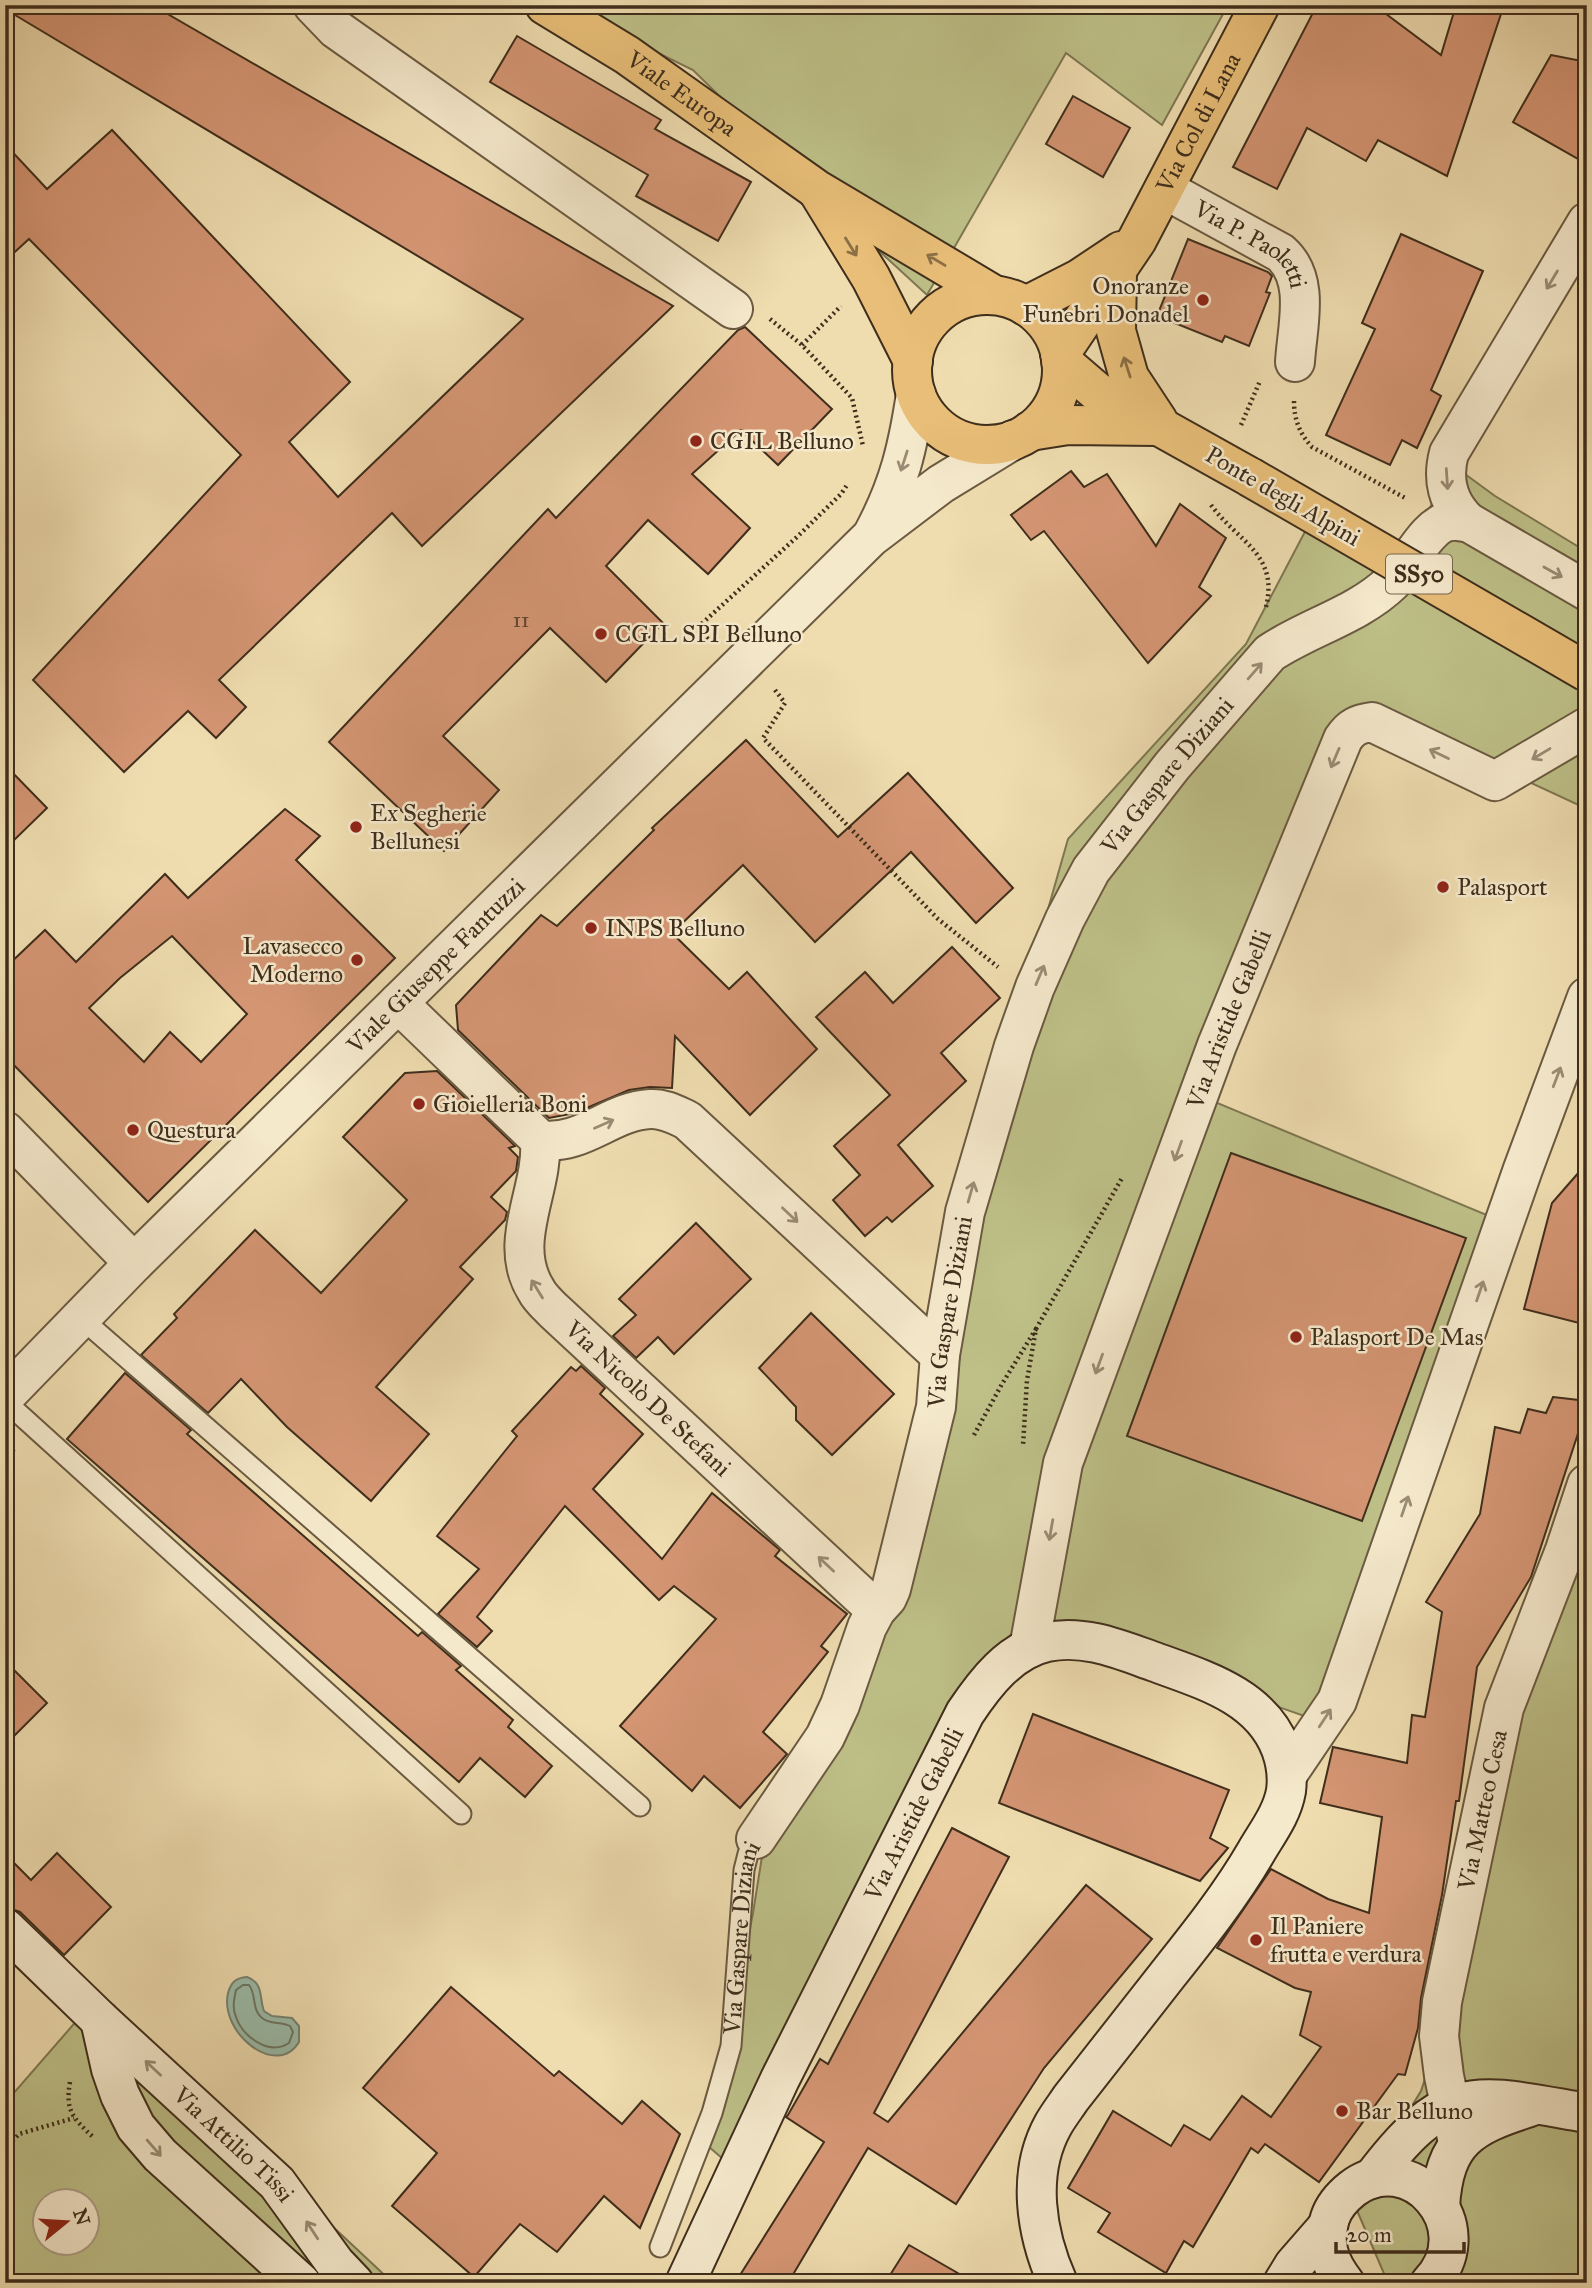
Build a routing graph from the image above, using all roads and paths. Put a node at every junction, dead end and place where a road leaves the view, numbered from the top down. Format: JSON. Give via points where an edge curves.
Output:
{"nodes":[{"id":1,"x":313,"y":5,"type":"edge"},
{"id":2,"x":545,"y":5,"type":"edge"},
{"id":3,"x":1260,"y":5,"type":"edge"},
{"id":4,"x":816,"y":189,"type":"junction"},
{"id":5,"x":1164,"y":189,"type":"junction"},
{"id":6,"x":1587,"y":222,"type":"edge"},
{"id":7,"x":1137,"y":240,"type":"junction"},
{"id":8,"x":1117,"y":272,"type":"junction"},
{"id":9,"x":1010,"y":300,"type":"junction"},
{"id":10,"x":733,"y":309,"type":"dead end"},
{"id":11,"x":802,"y":345,"type":"dead end"},
{"id":12,"x":1061,"y":357,"type":"junction"},
{"id":13,"x":1294,"y":362,"type":"joint"},
{"id":14,"x":915,"y":378,"type":"junction"},
{"id":15,"x":1161,"y":426,"type":"junction"},
{"id":16,"x":1022,"y":436,"type":"junction"},
{"id":17,"x":861,"y":458,"type":"dead end"},
{"id":18,"x":853,"y":477,"type":"dead end"},
{"id":19,"x":1408,"y":499,"type":"dead end"},
{"id":20,"x":1210,"y":503,"type":"dead end"},
{"id":21,"x":1468,"y":522,"type":"junction"},
{"id":22,"x":871,"y":537,"type":"junction"},
{"id":23,"x":1587,"y":591,"type":"edge"},
{"id":24,"x":1265,"y":612,"type":"dead end"},
{"id":25,"x":738,"y":668,"type":"junction"},
{"id":26,"x":1587,"y":672,"type":"edge"},
{"id":27,"x":773,"y":686,"type":"dead end"},
{"id":28,"x":1587,"y":727,"type":"edge"},
{"id":29,"x":1002,"y":971,"type":"dead end"},
{"id":30,"x":1587,"y":997,"type":"edge"},
{"id":31,"x":398,"y":1003,"type":"junction"},
{"id":32,"x":5,"y":1131,"type":"edge"},
{"id":33,"x":540,"y":1140,"type":"junction"},
{"id":34,"x":134,"y":1263,"type":"junction"},
{"id":35,"x":81,"y":1318,"type":"junction"},
{"id":36,"x":940,"y":1355,"type":"junction"},
{"id":37,"x":5,"y":1398,"type":"edge"},
{"id":38,"x":972,"y":1439,"type":"dead end"},
{"id":39,"x":1023,"y":1447,"type":"dead end"},
{"id":40,"x":1587,"y":1484,"type":"edge"},
{"id":41,"x":876,"y":1610,"type":"junction"},
{"id":42,"x":1030,"y":1648,"type":"junction"},
{"id":43,"x":1287,"y":1776,"type":"junction"},
{"id":44,"x":640,"y":1806,"type":"dead end"},
{"id":45,"x":461,"y":1814,"type":"dead end"},
{"id":46,"x":756,"y":1839,"type":"joint"},
{"id":47,"x":5,"y":1928,"type":"edge"},
{"id":48,"x":100,"y":2020,"type":"junction"},
{"id":49,"x":1535,"y":2104,"type":"junction"},
{"id":50,"x":1450,"y":2105,"type":"junction"},
{"id":51,"x":1587,"y":2113,"type":"edge"},
{"id":52,"x":74,"y":2118,"type":"dead end"},
{"id":53,"x":1458,"y":2147,"type":"junction"},
{"id":54,"x":5,"y":2149,"type":"edge"},
{"id":55,"x":1373,"y":2179,"type":"junction"},
{"id":56,"x":1440,"y":2207,"type":"junction"},
{"id":57,"x":1328,"y":2226,"type":"junction"},
{"id":58,"x":660,"y":2247,"type":"dead end"},
{"id":59,"x":1437,"y":2277,"type":"edge"},
{"id":60,"x":301,"y":2283,"type":"edge"},
{"id":61,"x":354,"y":2283,"type":"edge"},
{"id":62,"x":685,"y":2283,"type":"edge"},
{"id":63,"x":1058,"y":2283,"type":"edge"},
{"id":64,"x":1283,"y":2283,"type":"edge"},
{"id":65,"x":1298,"y":2283,"type":"edge"},
{"id":66,"x":1343,"y":2283,"type":"edge"}],
"edges":[{"from":1,"to":10,"type":"street","via":[[336,29]]},
{"from":2,"to":4,"type":"main road","name":"Viale Europa","via":[[627,55]]},
{"from":3,"to":5,"type":"main road","name":"Via Col di Lana"},
{"from":9,"to":4,"type":"main road","name":"Viale Europa","one_way":true},
{"from":4,"to":14,"type":"main road","name":"Viale Europa","one_way":true,"via":[[871,278]]},
{"from":5,"to":7,"type":"main road","name":"Via Col di Lana"},
{"from":5,"to":13,"type":"street","name":"Via P. Paoletti","via":[[1289,260],[1300,284]]},
{"from":6,"to":21,"type":"street","one_way":true,"via":[[1449,453],[1447,489],[1458,513]]},
{"from":7,"to":8,"type":"main road","name":"Via Col di Lana"},
{"from":7,"to":9,"type":"main road","name":"Via Col di Lana","via":[[1079,279]]},
{"from":8,"to":12,"type":"main road","name":"Via Col di Lana"},
{"from":15,"to":8,"type":"main road","name":"Ponte degli Alpini","one_way":true,"via":[[1129,377],[1122,354],[1116,331]]},
{"from":9,"to":12,"type":"main road","name":"Viale Europa","via":[[1039,316],[1050,329]]},
{"from":9,"to":14,"type":"main road","via":[[965,298],[940,312],[921,334]]},
{"from":11,"to":17,"type":"path","via":[[852,398],[863,447]]},
{"from":12,"to":15,"type":"main road","name":"Ponte degli Alpini","via":[[1096,391]]},
{"from":12,"to":16,"type":"main road","via":[[1056,400]]},
{"from":13,"to":19,"type":"path","via":[[1294,409],[1302,436],[1312,447]]},
{"from":14,"to":16,"type":"main road","name":"Viale Europa","via":[[922,408],[955,438],[983,445]]},
{"from":14,"to":22,"type":"street","name":"Viale Giuseppe Fantuzzi","one_way":true,"via":[[904,461],[891,500]]},
{"from":15,"to":16,"type":"main road","name":"Ponte degli Alpini","via":[[1068,425]]},
{"from":15,"to":26,"type":"main road","name":"Ponte degli Alpini","number":"SS50","bridge":true},
{"from":16,"to":22,"type":"street","name":"Viale Giuseppe Fantuzzi","via":[[941,484]]},
{"from":18,"to":25,"type":"path","via":[[841,494],[697,628]]},
{"from":20,"to":24,"type":"path","via":[[1263,562],[1270,589]]},
{"from":21,"to":23,"type":"street","one_way":true},
{"from":36,"to":21,"type":"street","name":"Via Gaspare Diziani","one_way":true,"via":[[965,1212],[1014,1046],[1035,987],[1091,870],[1172,766],[1270,653],[1377,596],[1438,526]]},
{"from":22,"to":25,"type":"street","name":"Viale Giuseppe Fantuzzi"},
{"from":25,"to":31,"type":"street","name":"Viale Giuseppe Fantuzzi"},
{"from":27,"to":29,"type":"path","via":[[785,703],[763,738],[938,919]]},
{"from":28,"to":42,"type":"street","name":"Via Aristide Gabelli","one_way":true,"via":[[1495,781],[1371,722],[1358,724],[1343,739],[1217,1045],[1063,1463]]},
{"from":43,"to":30,"type":"street","name":"Via Aristide Gabelli","one_way":true,"via":[[1337,1701]]},
{"from":31,"to":33,"type":"street"},
{"from":31,"to":34,"type":"street","name":"Viale Giuseppe Fantuzzi"},
{"from":32,"to":34,"type":"street"},
{"from":33,"to":36,"type":"street","one_way":true,"via":[[572,1138],[633,1112],[652,1109],[687,1120]]},
{"from":41,"to":33,"type":"street","name":"Via Nicolò De Stefani","one_way":true,"via":[[536,1291],[524,1254]]},
{"from":34,"to":35,"type":"street","name":"Viale Giuseppe Fantuzzi"},
{"from":35,"to":37,"type":"street","name":"Viale Giuseppe Fantuzzi"},
{"from":35,"to":44,"type":"lane"},
{"from":36,"to":41,"type":"street","name":"Via Gaspare Diziani","via":[[936,1407],[891,1589]]},
{"from":37,"to":45,"type":"lane"},
{"from":38,"to":39,"type":"path","via":[[1036,1329]]},
{"from":40,"to":50,"type":"street","name":"Via Matteo Cesa","via":[[1504,1708],[1442,2002],[1439,2036]]},
{"from":41,"to":46,"type":"street","name":"Via Gaspare Diziani","via":[[833,1722]]},
{"from":42,"to":43,"type":"street","name":"Via Aristide Gabelli","via":[[1065,1640],[1110,1646],[1217,1685],[1249,1704],[1265,1721],[1277,1739]]},
{"from":42,"to":62,"type":"street","name":"Via Aristide Gabelli","via":[[994,1674],[965,1713],[779,2079]]},
{"from":43,"to":63,"type":"street","name":"Via Aristide Gabelli","via":[[1279,1813],[1228,1898],[1052,2127],[1040,2163],[1036,2201],[1042,2240]]},
{"from":46,"to":58,"type":"lane","name":"Via Gaspare Diziani","via":[[744,1870],[731,2046],[712,2113]]},
{"from":47,"to":48,"type":"street","name":"Via Attilio Tissi"},
{"from":48,"to":60,"type":"street","one_way":true,"via":[[111,2069],[136,2127],[160,2155]]},
{"from":61,"to":48,"type":"street","name":"Via Attilio Tissi","one_way":true,"via":[[277,2183]]},
{"from":49,"to":50,"type":"street","via":[[1493,2097]]},
{"from":49,"to":51,"type":"street"},
{"from":49,"to":53,"type":"street","via":[[1491,2119]]},
{"from":50,"to":53,"type":"street","name":"Via Matteo Cesa"},
{"from":50,"to":55,"type":"street","via":[[1414,2129]]},
{"from":52,"to":54,"type":"path","via":[[19,2134]]},
{"from":53,"to":56,"type":"street","via":[[1448,2163]]},
{"from":55,"to":56,"type":"street","via":[[1411,2182],[1428,2192]]},
{"from":55,"to":57,"type":"street","via":[[1343,2196]]},
{"from":56,"to":59,"type":"street","via":[[1448,2226],[1449,2247]]},
{"from":57,"to":64,"type":"street"},
{"from":57,"to":66,"type":"street","via":[[1326,2247]]},
{"from":65,"to":66,"type":"street","via":[[1324,2277]]}]}
